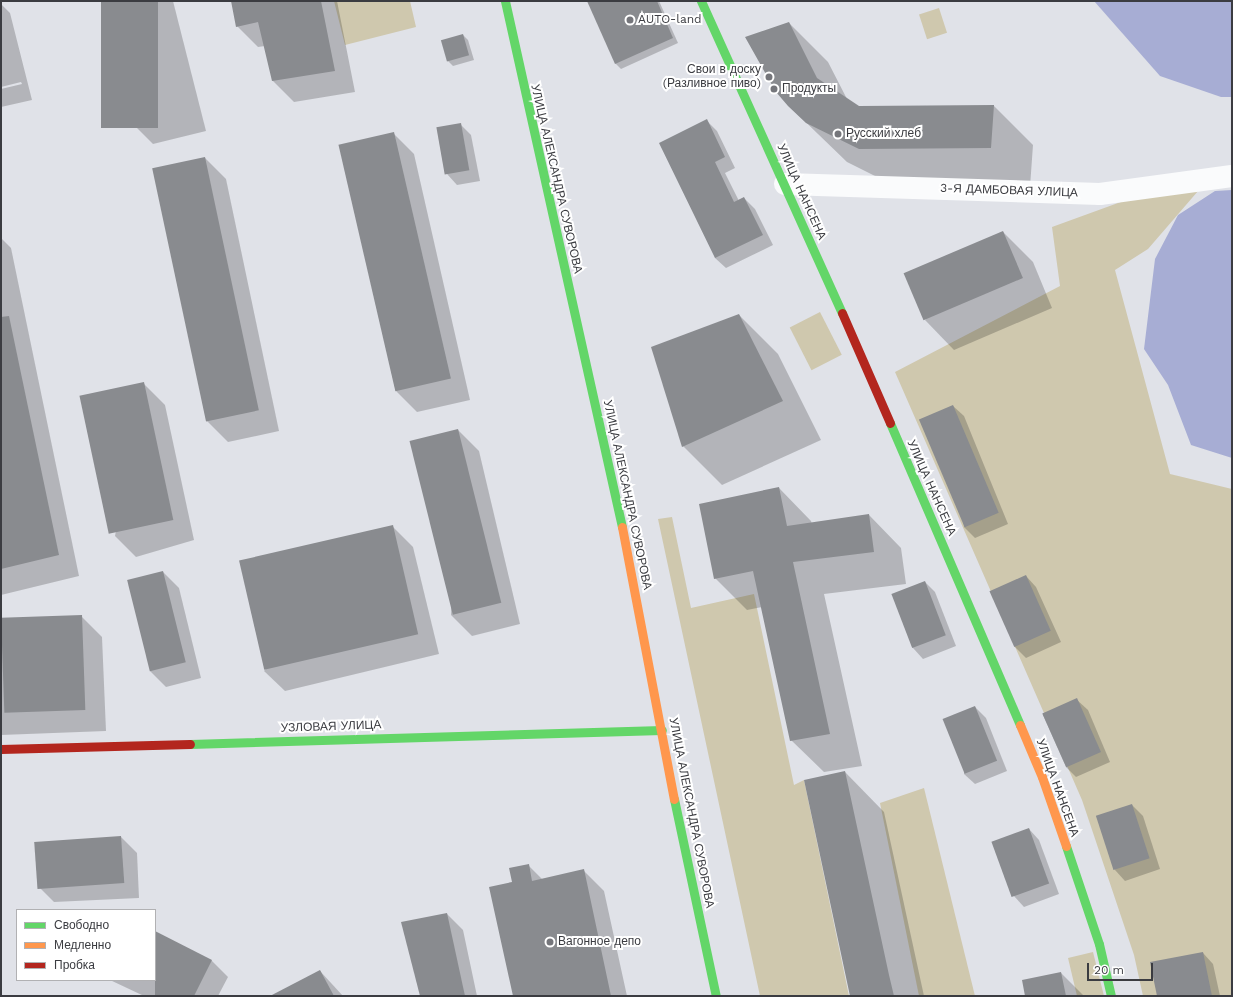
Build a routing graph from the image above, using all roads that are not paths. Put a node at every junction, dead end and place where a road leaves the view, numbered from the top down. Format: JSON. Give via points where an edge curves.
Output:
{"nodes":[{"id":1,"x":505,"y":1,"type":"edge"},
{"id":2,"x":701,"y":1,"type":"edge"},
{"id":3,"x":1232,"y":176,"type":"edge"},
{"id":4,"x":785,"y":184,"type":"junction"},
{"id":5,"x":662,"y":730,"type":"junction"},
{"id":6,"x":1,"y":749,"type":"edge"},
{"id":7,"x":716,"y":996,"type":"edge"},
{"id":8,"x":1111,"y":996,"type":"edge"}],
"edges":[{"from":1,"to":5,"type":"street","name":"УЛИЦА АЛЕКСАНДРА СУВОРОВА","via":[[621,520]]},
{"from":2,"to":4,"type":"street","name":"УЛИЦА НАНСЕНА"},
{"from":3,"to":4,"type":"street","name":"3-Я ДАМБОВАЯ УЛИЦА","via":[[1100,194]]},
{"from":4,"to":8,"type":"street","name":"УЛИЦА НАНСЕНА","via":[[1042,777],[1099,944]]},
{"from":5,"to":6,"type":"street","name":"УЗЛОВАЯ УЛИЦА"},
{"from":5,"to":7,"type":"street","name":"УЛИЦА АЛЕКСАНДРА СУВОРОВА","via":[[674,800]]}]}
